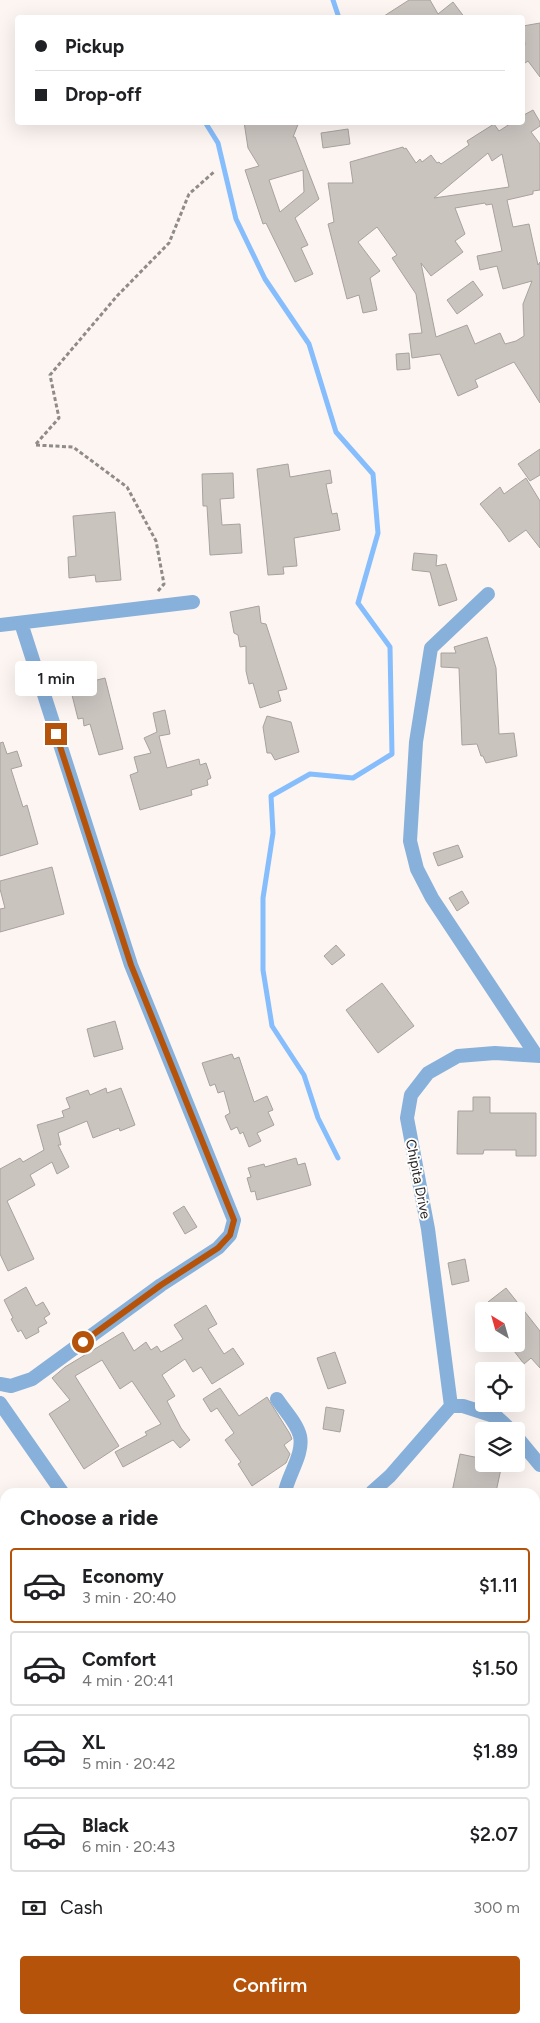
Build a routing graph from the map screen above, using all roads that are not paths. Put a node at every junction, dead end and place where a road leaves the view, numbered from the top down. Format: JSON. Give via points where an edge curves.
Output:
{"nodes":[{"id":1,"x":488,"y":594,"type":"dead end"},
{"id":2,"x":193,"y":602,"type":"dead end"},
{"id":3,"x":21,"y":623,"type":"junction"},
{"id":4,"x":0,"y":625,"type":"edge"},
{"id":5,"x":538,"y":1056,"type":"edge"},
{"id":6,"x":0,"y":1384,"type":"edge"},
{"id":7,"x":277,"y":1399,"type":"dead end"},
{"id":8,"x":0,"y":1403,"type":"edge"},
{"id":9,"x":451,"y":1406,"type":"junction"},
{"id":10,"x":502,"y":1422,"type":"edge"},
{"id":11,"x":525,"y":1447,"type":"edge"},
{"id":12,"x":540,"y":1465,"type":"edge"},
{"id":13,"x":59,"y":1488,"type":"edge"},
{"id":14,"x":285,"y":1488,"type":"edge"},
{"id":15,"x":376,"y":1488,"type":"edge"}],
"edges":[{"from":1,"to":5,"type":"street","via":[[431,648],[416,742],[410,841],[417,869],[432,898]]},
{"from":2,"to":3,"type":"street"},
{"from":3,"to":4,"type":"street"},
{"from":3,"to":6,"type":"street","via":[[131,965],[234,1220],[230,1235],[218,1248],[32,1378],[11,1386]]},
{"from":5,"to":9,"type":"street","name":"Chipita Drive","via":[[495,1053],[458,1056],[428,1073],[411,1095],[407,1118],[428,1229]]},
{"from":7,"to":14,"type":"street","via":[[300,1436],[297,1458]]},
{"from":8,"to":13,"type":"street"},
{"from":9,"to":10,"type":"street","via":[[463,1406],[497,1417]]},
{"from":9,"to":15,"type":"street"},
{"from":11,"to":12,"type":"street"}]}
